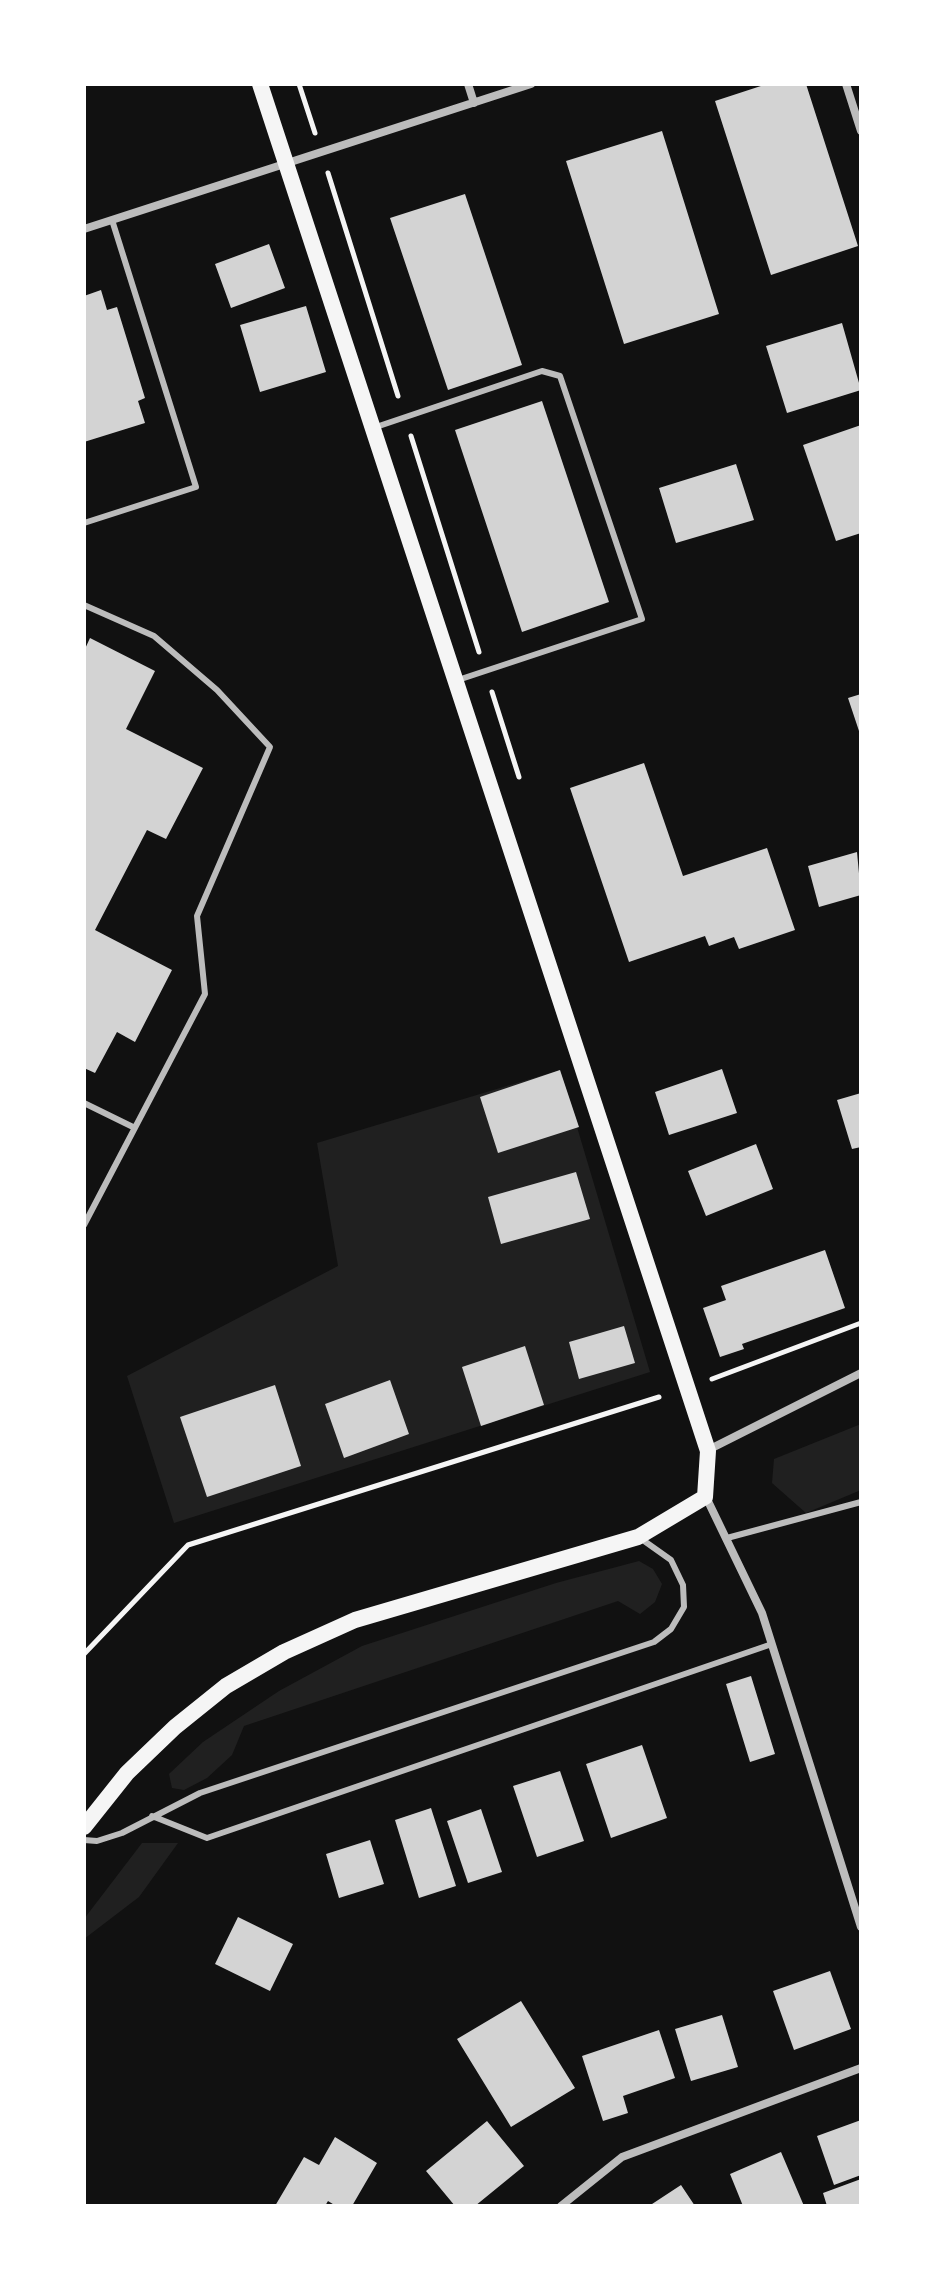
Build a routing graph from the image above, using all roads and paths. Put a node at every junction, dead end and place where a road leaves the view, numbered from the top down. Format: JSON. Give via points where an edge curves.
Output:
{"nodes":[{"id":1,"x":260,"y":84,"type":"edge"},
{"id":2,"x":299,"y":84,"type":"edge"},
{"id":3,"x":468,"y":84,"type":"edge"},
{"id":4,"x":531,"y":84,"type":"edge"},
{"id":5,"x":846,"y":84,"type":"edge"},
{"id":6,"x":474,"y":103,"type":"junction"},
{"id":7,"x":861,"y":131,"type":"edge"},
{"id":8,"x":322,"y":153,"type":"junction"},
{"id":9,"x":286,"y":165,"type":"junction"},
{"id":10,"x":112,"y":220,"type":"junction"},
{"id":11,"x":84,"y":229,"type":"edge"},
{"id":12,"x":405,"y":418,"type":"junction"},
{"id":13,"x":373,"y":428,"type":"junction"},
{"id":14,"x":84,"y":523,"type":"edge"},
{"id":15,"x":84,"y":605,"type":"edge"},
{"id":16,"x":486,"y":671,"type":"junction"},
{"id":17,"x":456,"y":681,"type":"junction"},
{"id":18,"x":524,"y":791,"type":"dead end"},
{"id":19,"x":84,"y":1103,"type":"edge"},
{"id":20,"x":135,"y":1128,"type":"junction"},
{"id":21,"x":84,"y":1225,"type":"edge"},
{"id":22,"x":861,"y":1323,"type":"edge"},
{"id":23,"x":705,"y":1364,"type":"dead end"},
{"id":24,"x":861,"y":1373,"type":"edge"},
{"id":25,"x":659,"y":1397,"type":"dead end"},
{"id":26,"x":708,"y":1451,"type":"junction"},
{"id":27,"x":705,"y":1497,"type":"junction"},
{"id":28,"x":861,"y":1502,"type":"edge"},
{"id":29,"x":638,"y":1537,"type":"junction"},
{"id":30,"x":727,"y":1538,"type":"junction"},
{"id":31,"x":772,"y":1644,"type":"junction"},
{"id":32,"x":84,"y":1654,"type":"edge"},
{"id":33,"x":152,"y":1816,"type":"junction"},
{"id":34,"x":84,"y":1827,"type":"edge"},
{"id":35,"x":84,"y":1840,"type":"edge"},
{"id":36,"x":861,"y":1927,"type":"edge"},
{"id":37,"x":861,"y":2068,"type":"edge"},
{"id":38,"x":561,"y":2206,"type":"edge"}],
"edges":[{"from":1,"to":9,"type":"main road"},
{"from":2,"to":8,"type":"path"},
{"from":3,"to":6,"type":"street"},
{"from":4,"to":6,"type":"street"},
{"from":5,"to":7,"type":"street"},
{"from":6,"to":8,"type":"street"},
{"from":8,"to":9,"type":"street"},
{"from":8,"to":12,"type":"path"},
{"from":9,"to":10,"type":"street"},
{"from":9,"to":13,"type":"main road"},
{"from":10,"to":11,"type":"street"},
{"from":10,"to":14,"type":"lane","via":[[196,487]]},
{"from":12,"to":13,"type":"lane"},
{"from":12,"to":16,"type":"path"},
{"from":12,"to":16,"type":"lane","via":[[542,371],[560,376],[642,619]]},
{"from":13,"to":17,"type":"main road"},
{"from":15,"to":20,"type":"lane","via":[[154,636],[217,690],[270,747],[197,916],[205,994]]},
{"from":16,"to":17,"type":"lane"},
{"from":16,"to":18,"type":"path"},
{"from":17,"to":26,"type":"main road"},
{"from":19,"to":20,"type":"lane"},
{"from":20,"to":21,"type":"lane"},
{"from":22,"to":23,"type":"path","via":[[710,1380]]},
{"from":24,"to":26,"type":"street"},
{"from":25,"to":32,"type":"path","via":[[188,1545]]},
{"from":26,"to":27,"type":"main road"},
{"from":27,"to":29,"type":"main road"},
{"from":27,"to":30,"type":"street"},
{"from":28,"to":30,"type":"lane"},
{"from":29,"to":33,"type":"lane","via":[[671,1560],[683,1585],[684,1607],[671,1629],[654,1642],[200,1793]]},
{"from":29,"to":34,"type":"main road","via":[[355,1620],[284,1652],[226,1686],[175,1727],[127,1773]]},
{"from":30,"to":31,"type":"street"},
{"from":31,"to":33,"type":"lane","via":[[207,1838]]},
{"from":31,"to":36,"type":"street"},
{"from":33,"to":35,"type":"lane","via":[[122,1833]]},
{"from":37,"to":38,"type":"street","via":[[622,2157]]}]}
